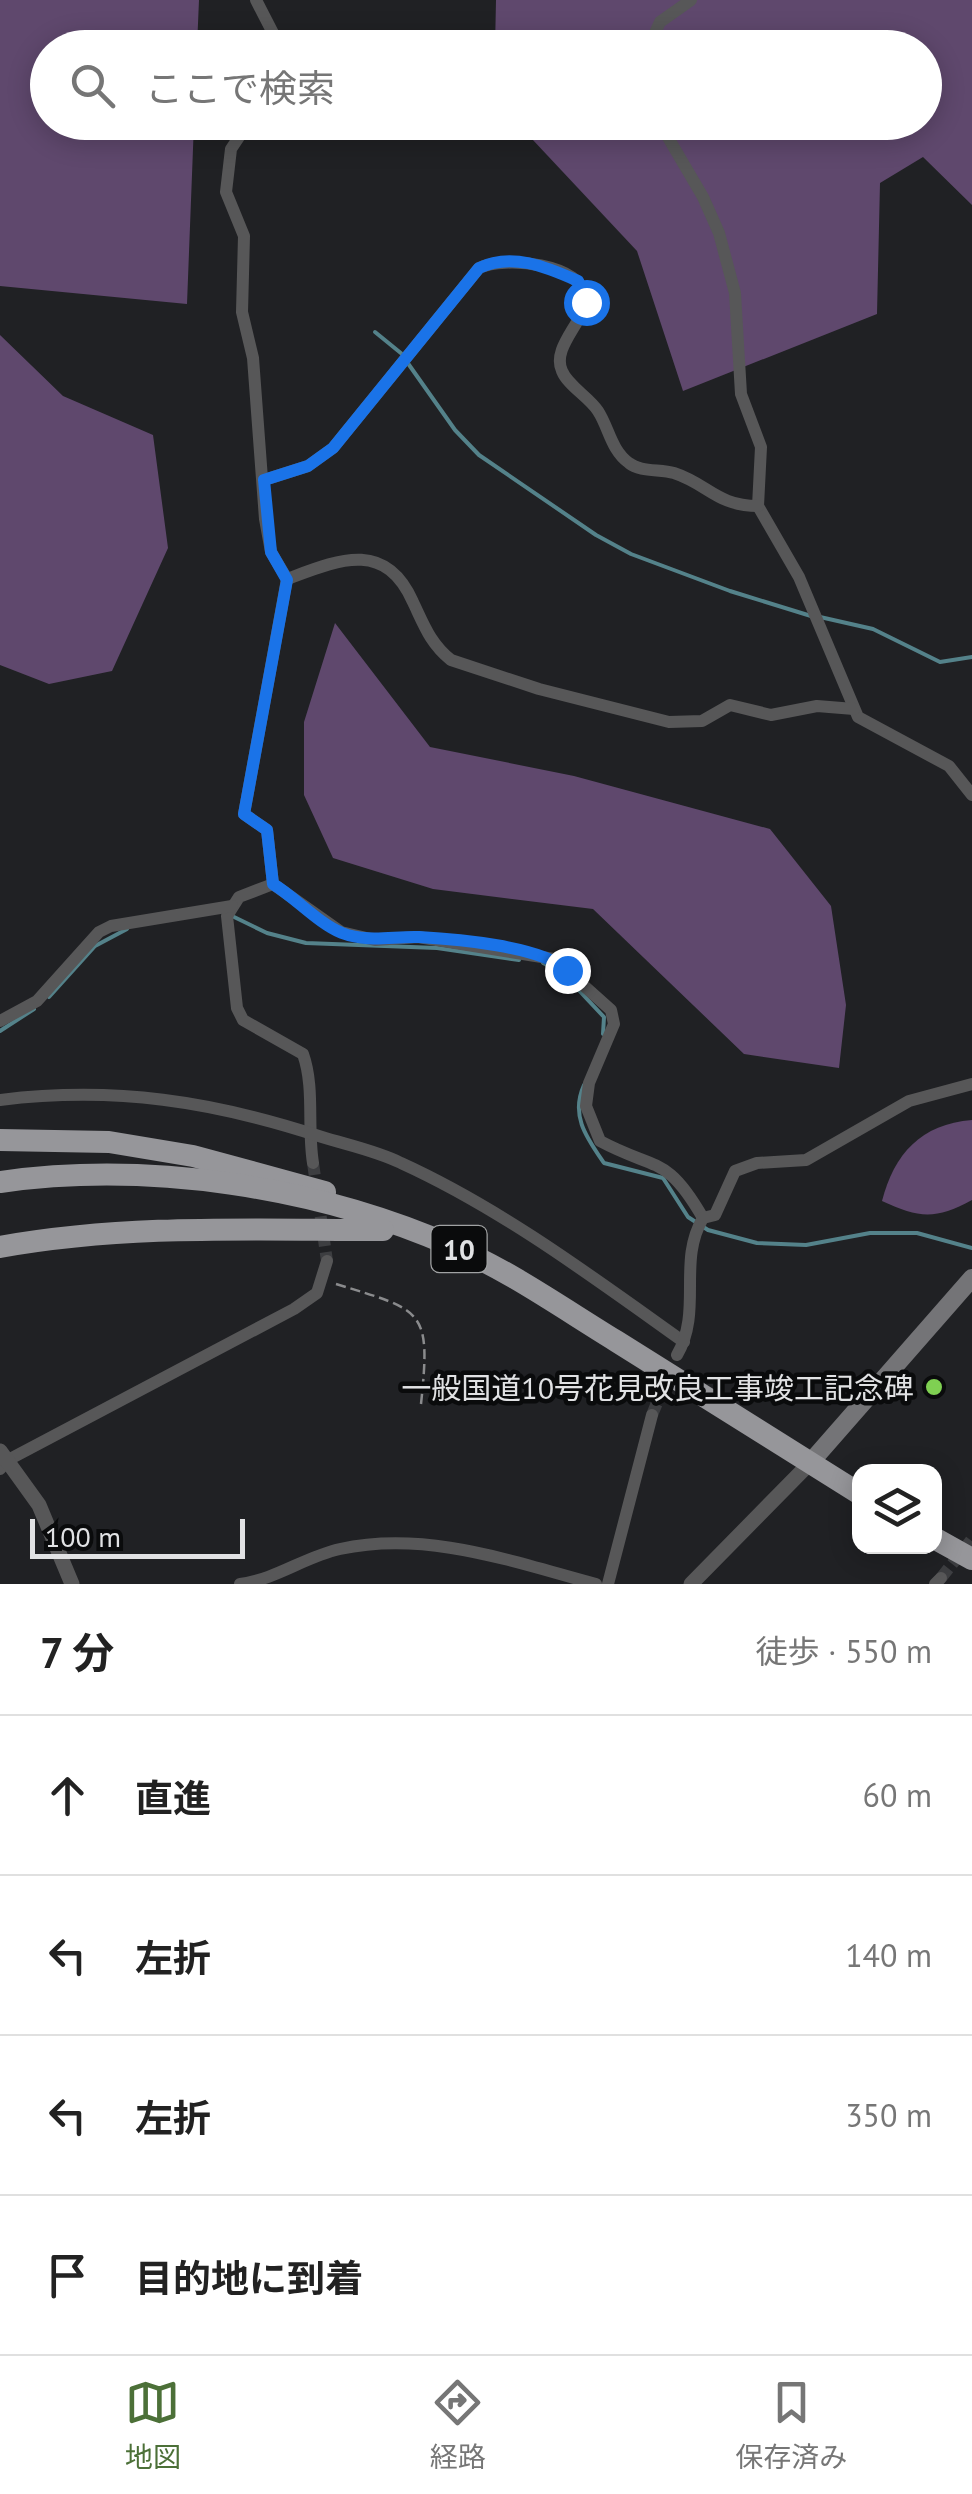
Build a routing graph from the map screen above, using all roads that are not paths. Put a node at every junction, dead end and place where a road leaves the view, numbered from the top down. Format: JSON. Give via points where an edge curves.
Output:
{"nodes":[{"id":1,"x":256,"y":0,"type":"edge"},
{"id":2,"x":691,"y":0,"type":"edge"},
{"id":3,"x":271,"y":30,"type":"edge"},
{"id":4,"x":656,"y":30,"type":"edge"},
{"id":5,"x":236,"y":140,"type":"edge"},
{"id":6,"x":670,"y":140,"type":"edge"},
{"id":7,"x":264,"y":480,"type":"junction"},
{"id":8,"x":758,"y":506,"type":"junction"},
{"id":9,"x":287,"y":580,"type":"junction"},
{"id":10,"x":854,"y":709,"type":"junction"},
{"id":11,"x":972,"y":796,"type":"edge"},
{"id":12,"x":273,"y":884,"type":"junction"},
{"id":13,"x":232,"y":906,"type":"junction"},
{"id":14,"x":0,"y":1021,"type":"edge"},
{"id":15,"x":972,"y":1084,"type":"edge"},
{"id":16,"x":0,"y":1100,"type":"edge"},
{"id":17,"x":308,"y":1132,"type":"junction"},
{"id":18,"x":0,"y":1140,"type":"edge"},
{"id":19,"x":312,"y":1163,"type":"tunnel mouth"},
{"id":20,"x":0,"y":1182,"type":"edge"},
{"id":21,"x":372,"y":1218,"type":"junction"},
{"id":22,"x":703,"y":1218,"type":"junction"},
{"id":23,"x":412,"y":1230,"type":"junction"},
{"id":24,"x":0,"y":1246,"type":"edge"},
{"id":25,"x":327,"y":1260,"type":"tunnel mouth"},
{"id":26,"x":972,"y":1278,"type":"edge"},
{"id":27,"x":684,"y":1342,"type":"junction"},
{"id":28,"x":677,"y":1355,"type":"tunnel mouth"},
{"id":29,"x":652,"y":1415,"type":"tunnel mouth"},
{"id":30,"x":3,"y":1460,"type":"edge"},
{"id":31,"x":810,"y":1463,"type":"junction"},
{"id":32,"x":852,"y":1489,"type":"edge"},
{"id":33,"x":942,"y":1542,"type":"edge"},
{"id":34,"x":972,"y":1559,"type":"edge"},
{"id":35,"x":708,"y":1578,"type":"edge"},
{"id":36,"x":72,"y":1584,"type":"edge"},
{"id":37,"x":240,"y":1584,"type":"edge"},
{"id":38,"x":596,"y":1584,"type":"edge"},
{"id":39,"x":608,"y":1584,"type":"edge"},
{"id":40,"x":691,"y":1584,"type":"edge"}],
"edges":[{"from":1,"to":3,"type":"street"},
{"from":2,"to":4,"type":"street"},
{"from":5,"to":7,"type":"street","via":[[226,192],[244,236],[242,312]]},
{"from":6,"to":8,"type":"street","via":[[719,233],[735,293],[741,394],[760,447]]},
{"from":7,"to":8,"type":"street","via":[[308,466],[333,448],[479,268],[523,261],[555,270],[583,289],[586,302],[560,356],[562,371],[596,408],[631,466],[676,474],[731,506]]},
{"from":7,"to":9,"type":"street","via":[[271,552]]},
{"from":8,"to":10,"type":"street","via":[[799,577]]},
{"from":9,"to":10,"type":"street","via":[[331,563],[366,558],[388,565],[409,592],[433,646],[451,660],[640,717],[702,721],[730,705],[772,714],[817,706]]},
{"from":9,"to":12,"type":"street","via":[[244,814],[267,830]]},
{"from":10,"to":11,"type":"street","via":[[949,766]]},
{"from":12,"to":13,"type":"street"},
{"from":12,"to":22,"type":"street","via":[[341,932],[554,958],[611,1010],[614,1024],[586,1106],[600,1140],[649,1158],[682,1181]]},
{"from":13,"to":14,"type":"street","via":[[111,926],[38,1000]]},
{"from":13,"to":17,"type":"street","via":[[227,916],[238,1008],[244,1020],[303,1054]]},
{"from":15,"to":22,"type":"street","via":[[909,1100],[806,1160],[735,1171],[715,1215]]},
{"from":16,"to":17,"type":"street","via":[[136,1096],[211,1104]]},
{"from":17,"to":19,"type":"street"},
{"from":17,"to":27,"type":"street","via":[[434,1180],[516,1227]]},
{"from":18,"to":21,"type":"highway","via":[[110,1142],[192,1156],[318,1188]]},
{"from":20,"to":21,"type":"highway","number":"10","via":[[85,1176],[211,1181]]},
{"from":21,"to":23,"type":"highway","number":"10"},
{"from":22,"to":27,"type":"street","via":[[688,1257],[693,1314]]},
{"from":23,"to":24,"type":"highway","via":[[190,1227],[68,1234]]},
{"from":23,"to":31,"type":"highway","number":"10","via":[[509,1274]]},
{"from":25,"to":30,"type":"street","via":[[317,1293],[294,1309]]},
{"from":26,"to":31,"type":"main road"},
{"from":27,"to":28,"type":"street"},
{"from":29,"to":39,"type":"street"},
{"from":30,"to":36,"type":"street","via":[[39,1505]]},
{"from":31,"to":32,"type":"highway","number":"10"},
{"from":31,"to":35,"type":"street"},
{"from":33,"to":34,"type":"highway"},
{"from":35,"to":40,"type":"street"},
{"from":37,"to":38,"type":"street","via":[[269,1580],[338,1549],[385,1543],[445,1545]]}]}
